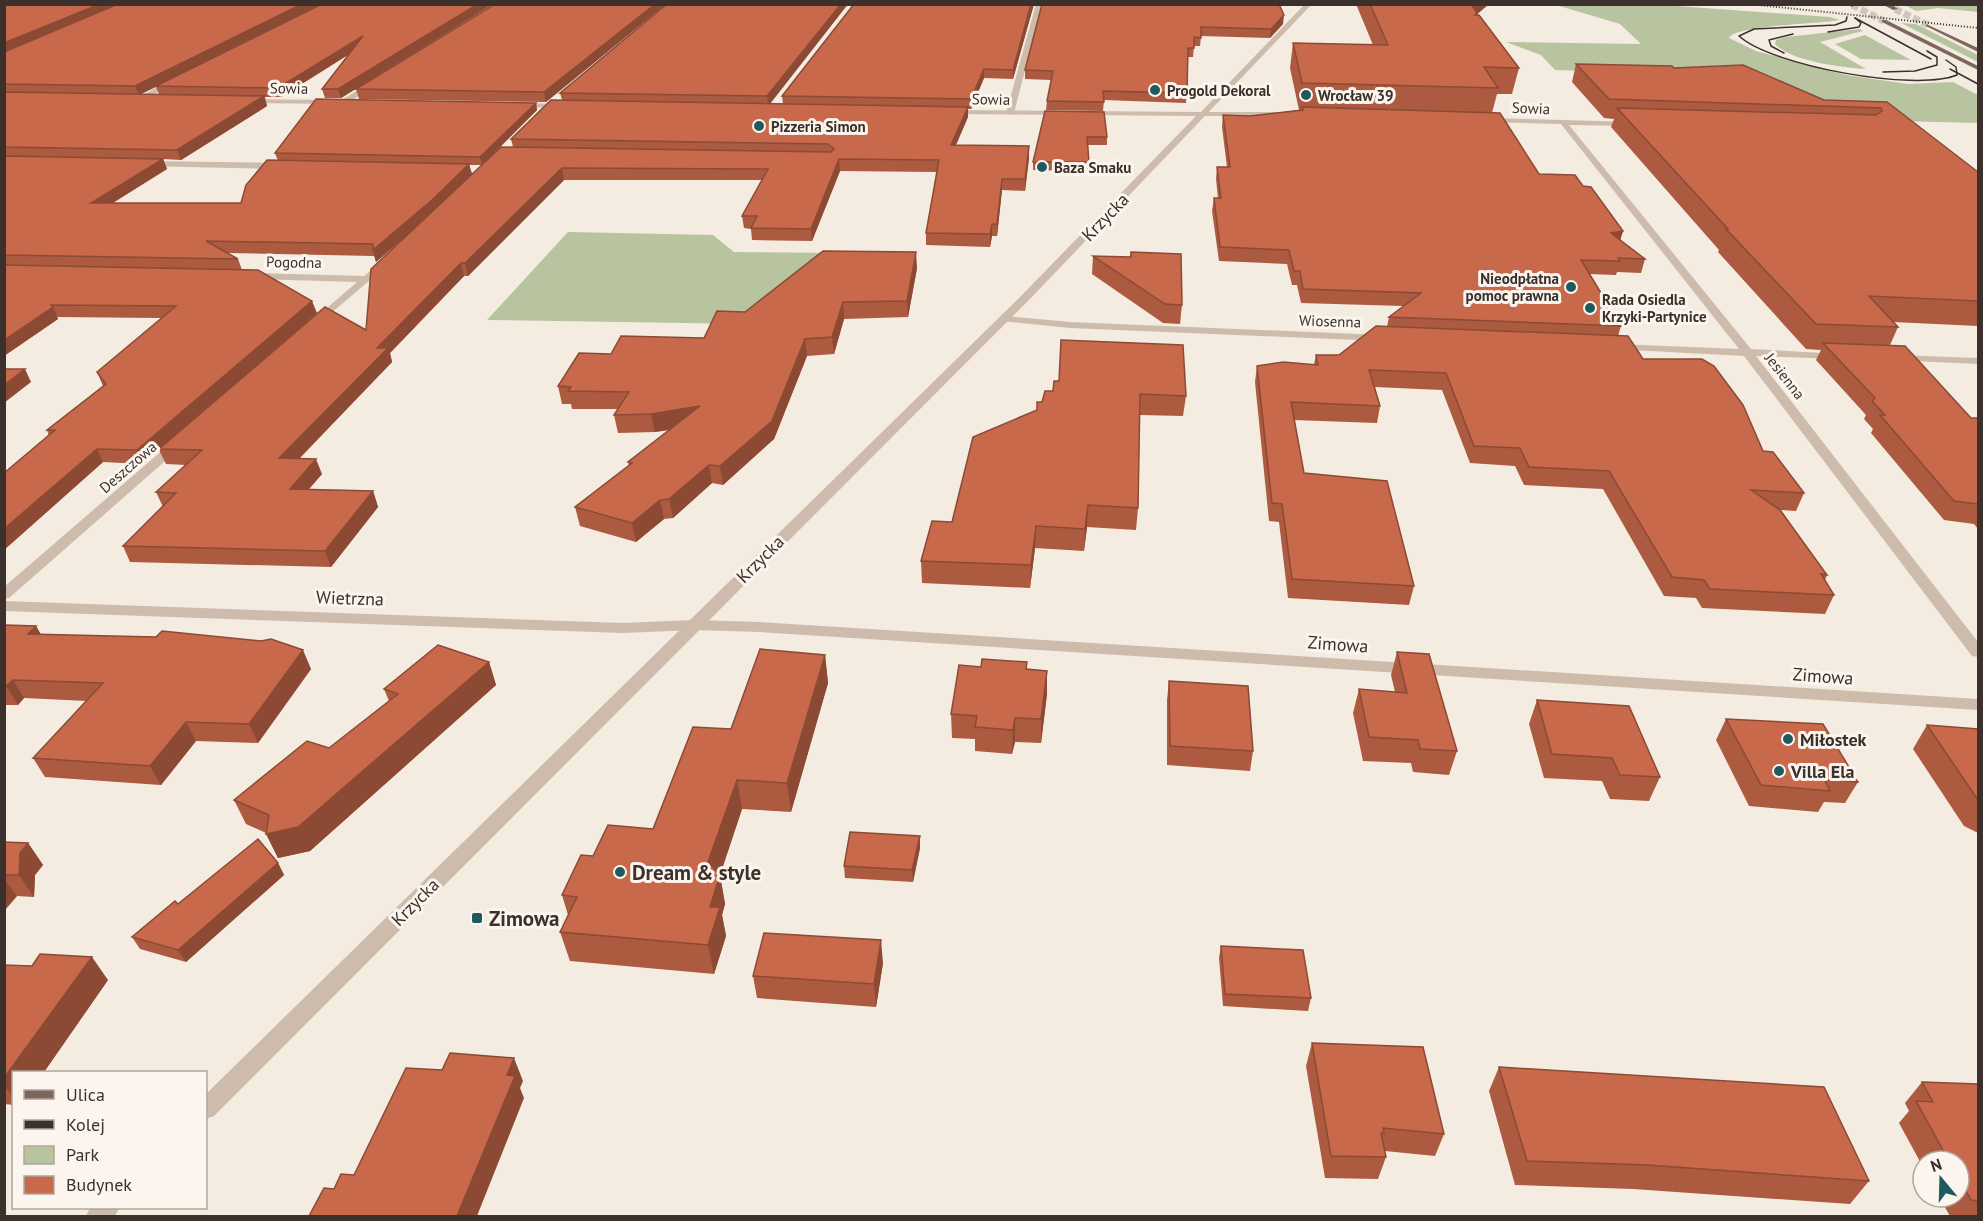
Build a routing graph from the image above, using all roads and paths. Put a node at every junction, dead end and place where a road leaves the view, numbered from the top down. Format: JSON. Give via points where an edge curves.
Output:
{"nodes":[{"id":1,"x":1039,"y":4,"type":"edge"},
{"id":2,"x":1309,"y":4,"type":"edge"},
{"id":3,"x":1885,"y":4,"type":"tunnel mouth"},
{"id":4,"x":1895,"y":9,"type":"dead end"},
{"id":5,"x":1884,"y":21,"type":"tunnel mouth"},
{"id":6,"x":1928,"y":25,"type":"tunnel mouth"},
{"id":7,"x":1978,"y":50,"type":"edge"},
{"id":8,"x":1978,"y":68,"type":"edge"},
{"id":9,"x":187,"y":75,"type":"edge"},
{"id":10,"x":385,"y":76,"type":"edge"},
{"id":11,"x":559,"y":97,"type":"edge"},
{"id":12,"x":162,"y":99,"type":"edge"},
{"id":13,"x":233,"y":100,"type":"edge"},
{"id":14,"x":343,"y":102,"type":"junction"},
{"id":15,"x":362,"y":103,"type":"edge"},
{"id":16,"x":511,"y":105,"type":"edge"},
{"id":17,"x":550,"y":106,"type":"junction"},
{"id":18,"x":571,"y":106,"type":"edge"},
{"id":19,"x":942,"y":112,"type":"edge"},
{"id":20,"x":1010,"y":113,"type":"junction"},
{"id":21,"x":1205,"y":114,"type":"junction"},
{"id":22,"x":1303,"y":114,"type":"edge"},
{"id":23,"x":538,"y":117,"type":"edge"},
{"id":24,"x":1478,"y":120,"type":"edge"},
{"id":25,"x":1563,"y":122,"type":"junction"},
{"id":26,"x":1648,"y":124,"type":"edge"},
{"id":27,"x":134,"y":164,"type":"edge"},
{"id":28,"x":288,"y":166,"type":"edge"},
{"id":29,"x":395,"y":255,"type":"edge"},
{"id":30,"x":239,"y":276,"type":"edge"},
{"id":31,"x":368,"y":279,"type":"junction"},
{"id":32,"x":1004,"y":319,"type":"junction"},
{"id":33,"x":307,"y":331,"type":"edge"},
{"id":34,"x":1400,"y":339,"type":"edge"},
{"id":35,"x":1600,"y":347,"type":"edge"},
{"id":36,"x":1748,"y":353,"type":"junction"},
{"id":37,"x":1854,"y":357,"type":"edge"},
{"id":38,"x":1888,"y":358,"type":"edge"},
{"id":39,"x":1978,"y":361,"type":"edge"},
{"id":40,"x":184,"y":438,"type":"edge"},
{"id":41,"x":4,"y":595,"type":"edge"},
{"id":42,"x":4,"y":606,"type":"edge"},
{"id":43,"x":694,"y":625,"type":"junction"},
{"id":44,"x":1978,"y":652,"type":"edge"},
{"id":45,"x":1978,"y":705,"type":"edge"},
{"id":46,"x":207,"y":1108,"type":"edge"}],
"edges":[{"from":1,"to":20,"type":"street"},
{"from":2,"to":21,"type":"street","name":"Krzycka"},
{"from":3,"to":4,"type":"main road"},
{"from":5,"to":8,"type":"main road"},
{"from":6,"to":7,"type":"main road"},
{"from":9,"to":12,"type":"street","via":[[135,99]]},
{"from":10,"to":14,"type":"street"},
{"from":11,"to":17,"type":"street"},
{"from":13,"to":14,"type":"street","name":"Sowia"},
{"from":14,"to":15,"type":"street","name":"Sowia"},
{"from":16,"to":17,"type":"street"},
{"from":17,"to":18,"type":"street"},
{"from":17,"to":23,"type":"street"},
{"from":19,"to":20,"type":"street","name":"Sowia"},
{"from":20,"to":21,"type":"street","name":"Sowia"},
{"from":21,"to":22,"type":"street","name":"Sowia"},
{"from":21,"to":32,"type":"street","name":"Krzycka"},
{"from":24,"to":25,"type":"street","name":"Sowia"},
{"from":25,"to":26,"type":"street","name":"Sowia"},
{"from":25,"to":36,"type":"street","name":"Jesienna"},
{"from":27,"to":28,"type":"street"},
{"from":29,"to":31,"type":"street"},
{"from":30,"to":31,"type":"street","name":"Pogodna"},
{"from":31,"to":33,"type":"street"},
{"from":32,"to":34,"type":"street","name":"Wiosenna"},
{"from":32,"to":43,"type":"street","name":"Krzycka"},
{"from":35,"to":36,"type":"street"},
{"from":36,"to":37,"type":"street"},
{"from":36,"to":44,"type":"street","name":"Jesienna"},
{"from":38,"to":39,"type":"street"},
{"from":40,"to":41,"type":"street","name":"Deszczowa"},
{"from":42,"to":43,"type":"street","name":"Wietrzna","via":[[623,628]]},
{"from":43,"to":45,"type":"street","name":"Zimowa"},
{"from":43,"to":46,"type":"street","name":"Krzycka"}]}
